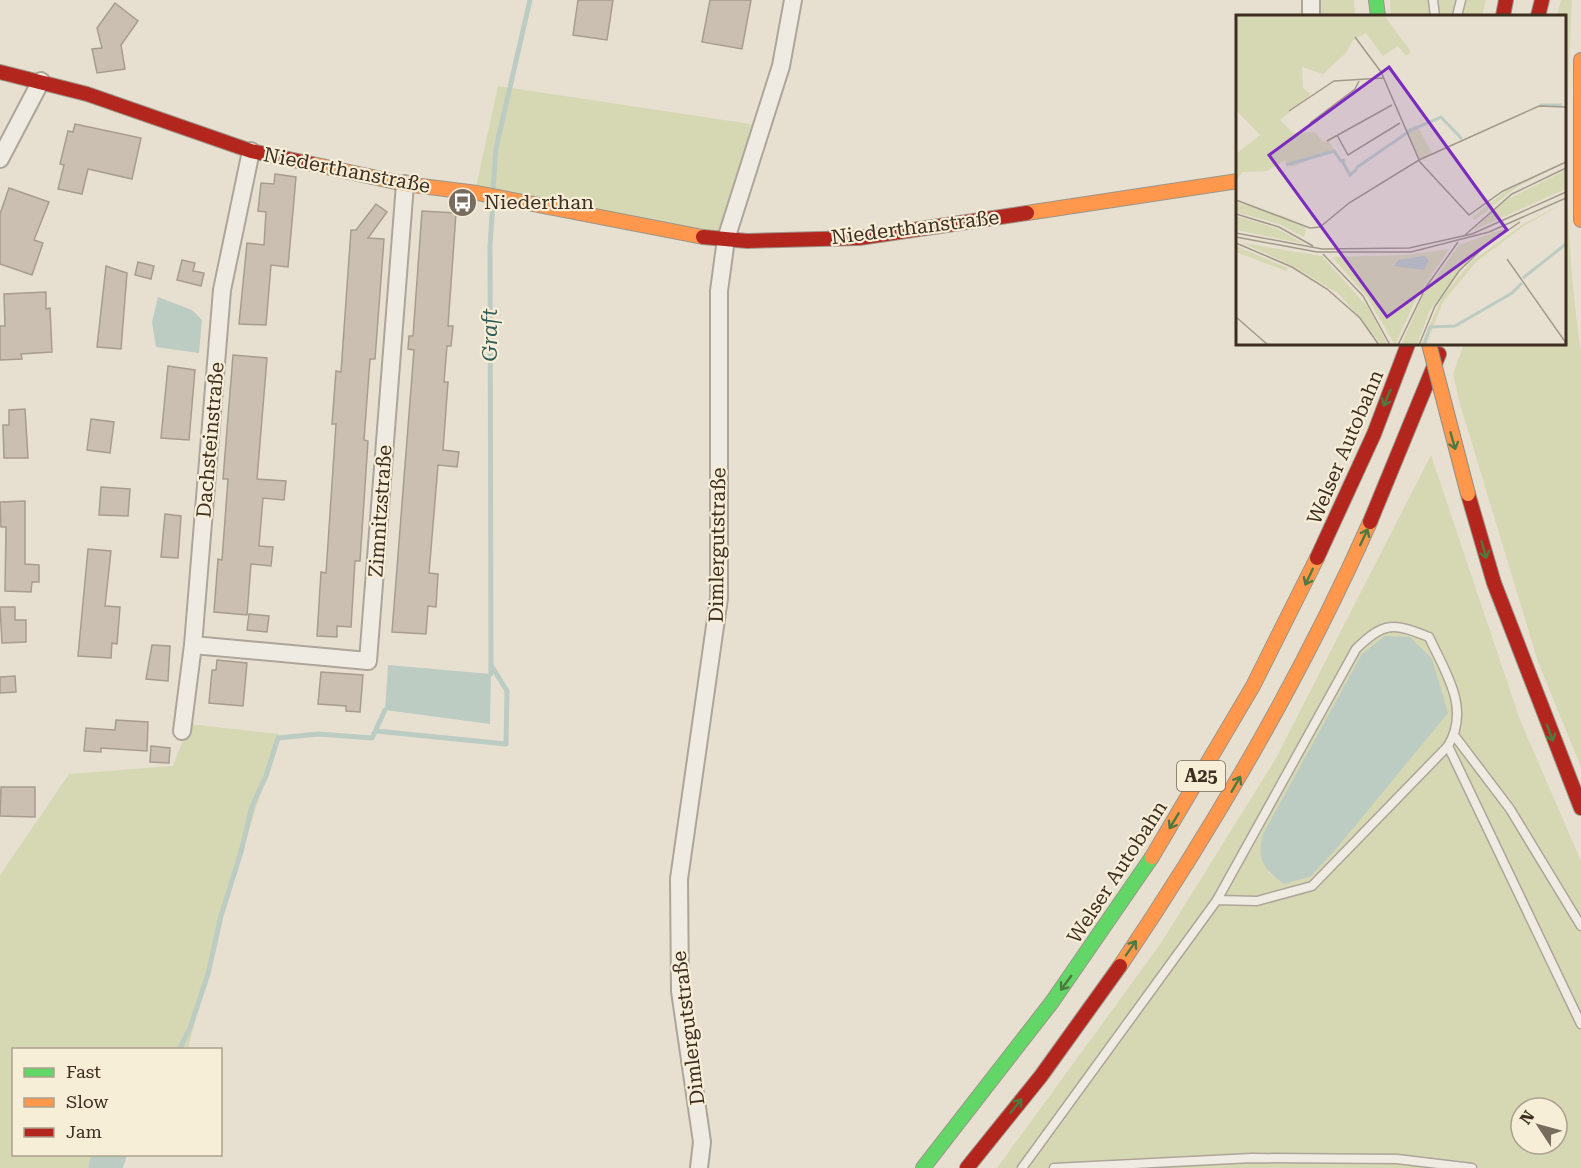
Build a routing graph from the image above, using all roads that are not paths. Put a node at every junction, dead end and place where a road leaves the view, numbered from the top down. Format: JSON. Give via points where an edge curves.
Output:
{"nodes":[{"id":1,"x":793,"y":0,"type":"edge"},
{"id":2,"x":1376,"y":0,"type":"edge"},
{"id":3,"x":1433,"y":0,"type":"edge"},
{"id":4,"x":1461,"y":0,"type":"edge"},
{"id":5,"x":1506,"y":0,"type":"edge"},
{"id":6,"x":1542,"y":0,"type":"edge"},
{"id":7,"x":1378,"y":15,"type":"edge"},
{"id":8,"x":1435,"y":15,"type":"edge"},
{"id":9,"x":1457,"y":15,"type":"edge"},
{"id":10,"x":1503,"y":15,"type":"edge"},
{"id":11,"x":1538,"y":15,"type":"edge"},
{"id":12,"x":1581,"y":60,"type":"edge"},
{"id":13,"x":0,"y":72,"type":"edge"},
{"id":14,"x":41,"y":81,"type":"junction"},
{"id":15,"x":251,"y":151,"type":"junction"},
{"id":16,"x":0,"y":159,"type":"edge"},
{"id":17,"x":1236,"y":182,"type":"edge"},
{"id":18,"x":405,"y":184,"type":"junction"},
{"id":19,"x":1581,"y":220,"type":"edge"},
{"id":20,"x":726,"y":239,"type":"junction"},
{"id":21,"x":1408,"y":345,"type":"edge"},
{"id":22,"x":1429,"y":345,"type":"edge"},
{"id":23,"x":1443,"y":345,"type":"edge"},
{"id":24,"x":192,"y":645,"type":"junction"},
{"id":25,"x":182,"y":731,"type":"dead end"},
{"id":26,"x":1454,"y":735,"type":"junction"},
{"id":27,"x":1448,"y":746,"type":"junction"},
{"id":28,"x":1581,"y":808,"type":"edge"},
{"id":29,"x":1217,"y":900,"type":"junction"},
{"id":30,"x":1581,"y":926,"type":"edge"},
{"id":31,"x":1581,"y":1024,"type":"edge"},
{"id":32,"x":699,"y":1168,"type":"edge"},
{"id":33,"x":923,"y":1168,"type":"edge"},
{"id":34,"x":967,"y":1168,"type":"edge"},
{"id":35,"x":1022,"y":1168,"type":"edge"},
{"id":36,"x":1054,"y":1168,"type":"edge"},
{"id":37,"x":1472,"y":1168,"type":"edge"}],
"edges":[{"from":1,"to":20,"type":"street","name":"Dimlergutstraße","via":[[781,66]]},
{"from":2,"to":7,"type":"main road"},
{"from":3,"to":8,"type":"lane"},
{"from":4,"to":9,"type":"lane"},
{"from":5,"to":10,"type":"main road"},
{"from":6,"to":11,"type":"main road"},
{"from":12,"to":19,"type":"main road"},
{"from":13,"to":14,"type":"main road","name":"Niederthanstraße"},
{"from":14,"to":15,"type":"main road","name":"Niederthanstraße"},
{"from":14,"to":16,"type":"street"},
{"from":15,"to":18,"type":"main road","name":"Niederthanstraße"},
{"from":15,"to":24,"type":"street","name":"Dachsteinstraße","via":[[222,290]]},
{"from":17,"to":20,"type":"main road","name":"Niederthanstraße","via":[[859,238]]},
{"from":18,"to":20,"type":"main road","name":"Niederthanstraße","via":[[477,193]]},
{"from":18,"to":24,"type":"street","name":"Zimnitzstraße","via":[[368,662]]},
{"from":20,"to":32,"type":"street","name":"Dimlergutstraße","via":[[719,291],[719,598],[678,879],[680,991],[702,1142]]},
{"from":21,"to":33,"type":"main road","name":"Welser Autobahn","number":"A25","one_way":true,"via":[[1308,580],[1242,708],[1093,945],[1015,1053]]},
{"from":22,"to":28,"type":"main road","one_way":true,"bridge":true,"via":[[1494,583]]},
{"from":34,"to":23,"type":"main road","number":"A25","one_way":true,"via":[[1075,1028],[1223,807],[1327,617],[1385,492]]},
{"from":24,"to":25,"type":"street","name":"Dachsteinstraße"},
{"from":26,"to":27,"type":"lane"},
{"from":26,"to":29,"type":"lane","via":[[1458,701],[1429,637],[1400,626],[1374,631],[1356,649]]},
{"from":26,"to":30,"type":"lane","via":[[1510,809]]},
{"from":27,"to":29,"type":"lane","via":[[1312,886],[1257,901]]},
{"from":27,"to":31,"type":"lane"},
{"from":29,"to":35,"type":"lane"},
{"from":36,"to":37,"type":"lane","via":[[1274,1158],[1397,1159]]}]}
